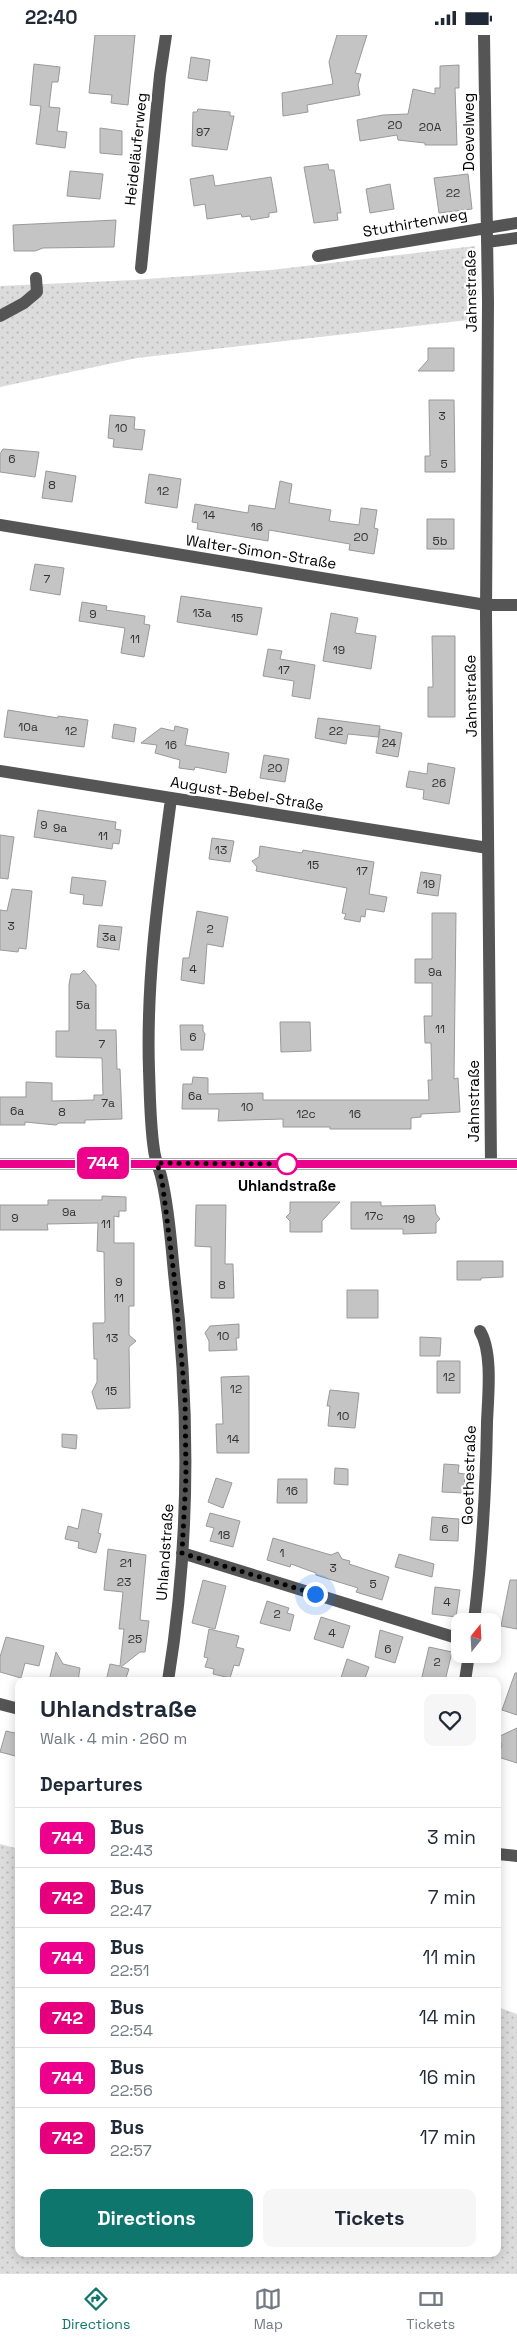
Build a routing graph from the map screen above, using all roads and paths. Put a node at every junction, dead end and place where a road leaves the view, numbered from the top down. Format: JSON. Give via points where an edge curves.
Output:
{"nodes":[{"id":1,"x":166,"y":35,"type":"edge"},
{"id":2,"x":484,"y":35,"type":"edge"},
{"id":3,"x":517,"y":223,"type":"edge"},
{"id":4,"x":486,"y":228,"type":"junction"},
{"id":5,"x":517,"y":238,"type":"edge"},
{"id":6,"x":487,"y":242,"type":"junction"},
{"id":7,"x":318,"y":256,"type":"dead end"},
{"id":8,"x":141,"y":267,"type":"dead end"},
{"id":9,"x":36,"y":279,"type":"dead end"},
{"id":10,"x":0,"y":316,"type":"edge"},
{"id":11,"x":0,"y":525,"type":"edge"},
{"id":12,"x":486,"y":605,"type":"junction"},
{"id":13,"x":517,"y":605,"type":"edge"},
{"id":14,"x":0,"y":771,"type":"edge"},
{"id":15,"x":171,"y":799,"type":"junction"},
{"id":16,"x":488,"y":848,"type":"junction"},
{"id":17,"x":0,"y":1163,"type":"edge"},
{"id":18,"x":157,"y":1163,"type":"junction"},
{"id":19,"x":491,"y":1164,"type":"junction"},
{"id":20,"x":517,"y":1164,"type":"edge"},
{"id":21,"x":480,"y":1331,"type":"dead end"},
{"id":22,"x":182,"y":1553,"type":"junction"},
{"id":23,"x":475,"y":1613,"type":"edge"},
{"id":24,"x":451,"y":1636,"type":"edge"},
{"id":25,"x":468,"y":1663,"type":"edge"},
{"id":26,"x":169,"y":1677,"type":"edge"},
{"id":27,"x":466,"y":1677,"type":"edge"},
{"id":28,"x":0,"y":1704,"type":"edge"},
{"id":29,"x":15,"y":1708,"type":"edge"},
{"id":30,"x":501,"y":1854,"type":"edge"},
{"id":31,"x":517,"y":1855,"type":"edge"}],
"edges":[{"from":1,"to":8,"type":"street","name":"Heideläuferweg"},
{"from":2,"to":4,"type":"street","name":"Doevelweg"},
{"from":3,"to":4,"type":"street","name":"Stuthirtenweg"},
{"from":4,"to":6,"type":"street","name":"Jahnstraße"},
{"from":4,"to":7,"type":"street","name":"Stuthirtenweg"},
{"from":5,"to":6,"type":"street"},
{"from":6,"to":12,"type":"street","name":"Jahnstraße"},
{"from":9,"to":10,"type":"street","via":[[37,292]]},
{"from":11,"to":12,"type":"street","name":"Walter-Simon-Straße"},
{"from":12,"to":13,"type":"street","name":"Walter-Simon-Straße"},
{"from":12,"to":16,"type":"street","name":"Jahnstraße"},
{"from":14,"to":15,"type":"street","name":"August-Bebel-Straße"},
{"from":15,"to":16,"type":"street","name":"August-Bebel-Straße"},
{"from":15,"to":18,"type":"street","name":"Uhlandstraße","via":[[152,943],[148,1000],[149,1077]]},
{"from":16,"to":19,"type":"street","name":"Jahnstraße"},
{"from":17,"to":18,"type":"street"},
{"from":18,"to":19,"type":"street"},
{"from":18,"to":22,"type":"street","name":"Uhlandstraße","via":[[174,1275],[185,1397],[186,1477]]},
{"from":19,"to":20,"type":"street"},
{"from":21,"to":23,"type":"street","name":"Goethestraße","via":[[485,1340],[488,1401],[486,1504]]},
{"from":22,"to":24,"type":"street"},
{"from":22,"to":26,"type":"street","name":"Uhlandstraße"},
{"from":25,"to":27,"type":"street"},
{"from":28,"to":29,"type":"street"},
{"from":30,"to":31,"type":"street"}]}
